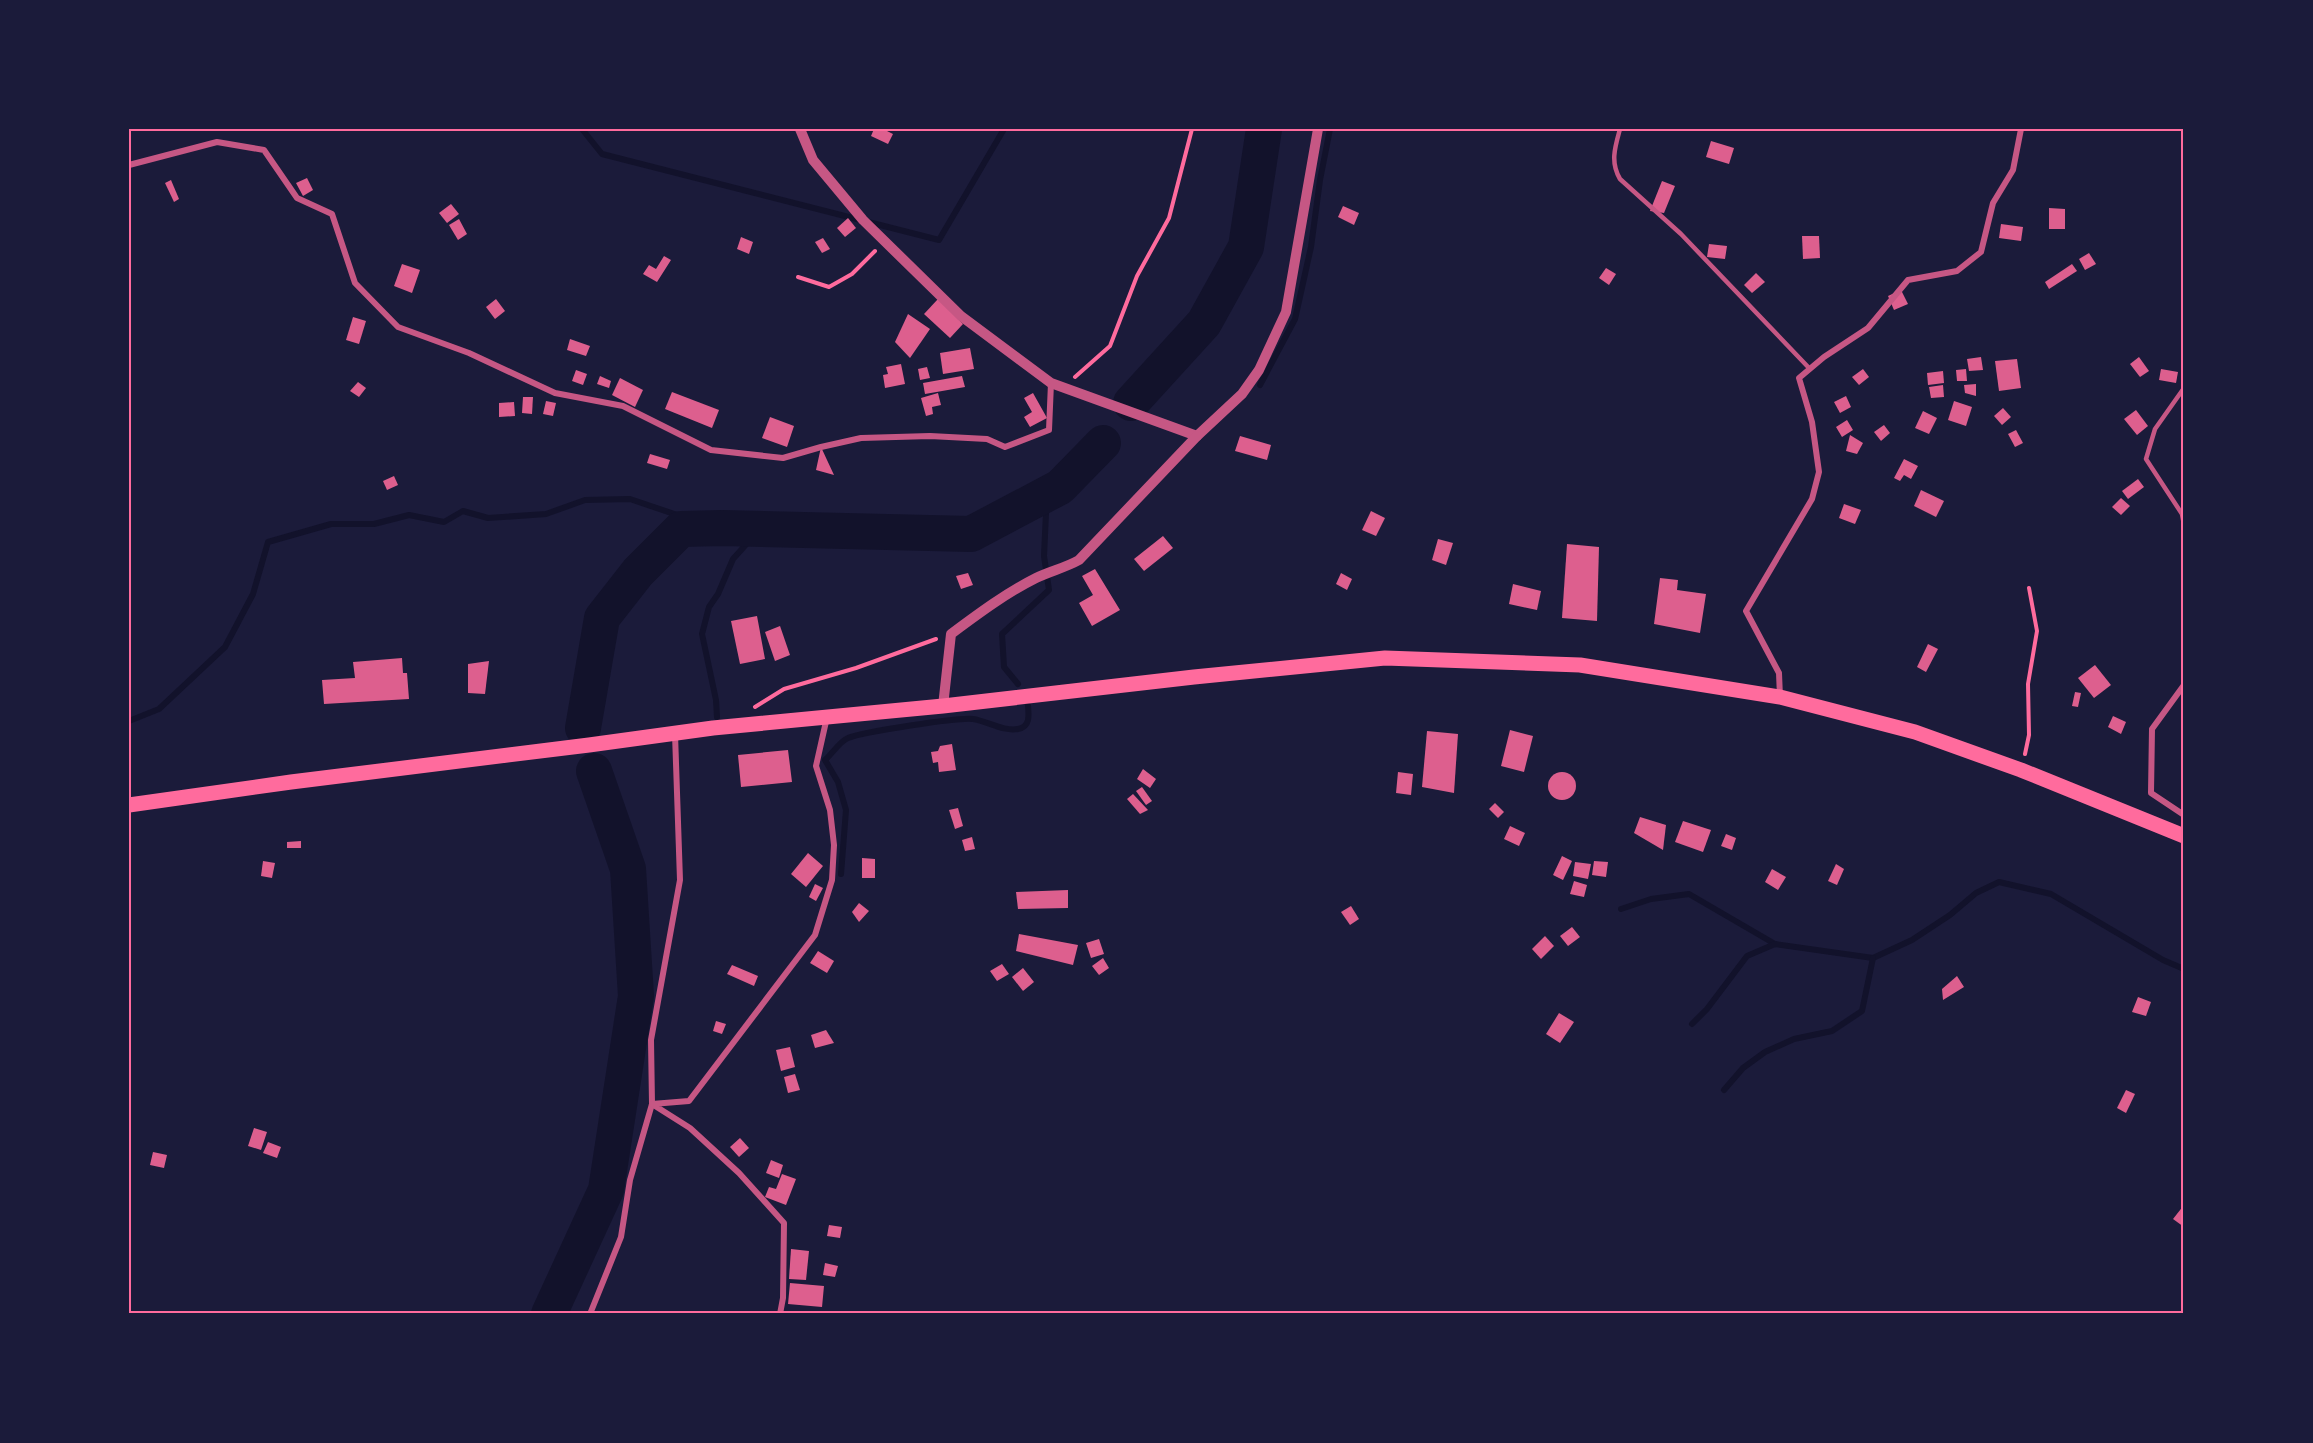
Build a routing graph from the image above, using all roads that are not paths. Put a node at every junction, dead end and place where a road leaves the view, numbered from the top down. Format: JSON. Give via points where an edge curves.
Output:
{"nodes":[{"id":1,"x":800,"y":129,"type":"edge"},
{"id":2,"x":1318,"y":129,"type":"edge"},
{"id":3,"x":1620,"y":129,"type":"edge"},
{"id":4,"x":2021,"y":129,"type":"edge"},
{"id":5,"x":129,"y":165,"type":"edge"},
{"id":6,"x":1810,"y":369,"type":"junction"},
{"id":7,"x":1051,"y":383,"type":"junction"},
{"id":8,"x":2184,"y":388,"type":"edge"},
{"id":9,"x":1197,"y":436,"type":"junction"},
{"id":10,"x":2184,"y":525,"type":"edge"},
{"id":11,"x":2184,"y":685,"type":"edge"},
{"id":12,"x":1780,"y":698,"type":"junction"},
{"id":13,"x":943,"y":706,"type":"junction"},
{"id":14,"x":827,"y":717,"type":"junction"},
{"id":15,"x":675,"y":733,"type":"junction"},
{"id":16,"x":129,"y":805,"type":"edge"},
{"id":17,"x":2184,"y":815,"type":"edge"},
{"id":18,"x":2184,"y":836,"type":"edge"},
{"id":19,"x":652,"y":1104,"type":"junction"},
{"id":20,"x":590,"y":1314,"type":"edge"},
{"id":21,"x":780,"y":1314,"type":"edge"}],
"edges":[{"from":1,"to":7,"type":"street","via":[[813,160],[871,230],[961,316]]},
{"from":2,"to":9,"type":"street","via":[[1286,312],[1259,370],[1242,394]]},
{"from":3,"to":6,"type":"lane","via":[[1614,169],[1620,179],[1681,234]]},
{"from":4,"to":6,"type":"street","via":[[2013,170],[1993,203],[1981,252],[1957,271],[1908,280],[1868,328]]},
{"from":5,"to":7,"type":"street","via":[[217,142],[264,150],[297,198],[332,214],[356,283],[398,327],[469,353],[555,393],[623,406],[711,450],[783,458],[861,438],[930,436],[987,439],[1005,447],[1049,430]]},
{"from":6,"to":12,"type":"street","via":[[1799,378],[1812,422],[1819,472],[1812,499],[1746,611],[1779,674]]},
{"from":7,"to":9,"type":"street"},
{"from":8,"to":10,"type":"lane","via":[[2155,429],[2146,459],[2182,514]]},
{"from":9,"to":13,"type":"street","via":[[1079,560],[1037,578],[951,634]]},
{"from":11,"to":17,"type":"street","via":[[2152,729],[2151,782],[2151,793]]},
{"from":12,"to":13,"type":"main road","via":[[1580,665],[1386,658]]},
{"from":12,"to":18,"type":"main road","via":[[1915,732]]},
{"from":13,"to":14,"type":"main road"},
{"from":14,"to":15,"type":"main road"},
{"from":14,"to":19,"type":"street","via":[[816,766],[830,810],[834,845],[832,880],[815,935],[689,1101]]},
{"from":15,"to":16,"type":"main road"},
{"from":15,"to":19,"type":"street","via":[[680,880],[651,1040]]},
{"from":19,"to":20,"type":"street","via":[[630,1180],[621,1237]]},
{"from":19,"to":21,"type":"street","via":[[690,1128],[739,1173],[784,1223]]}]}
